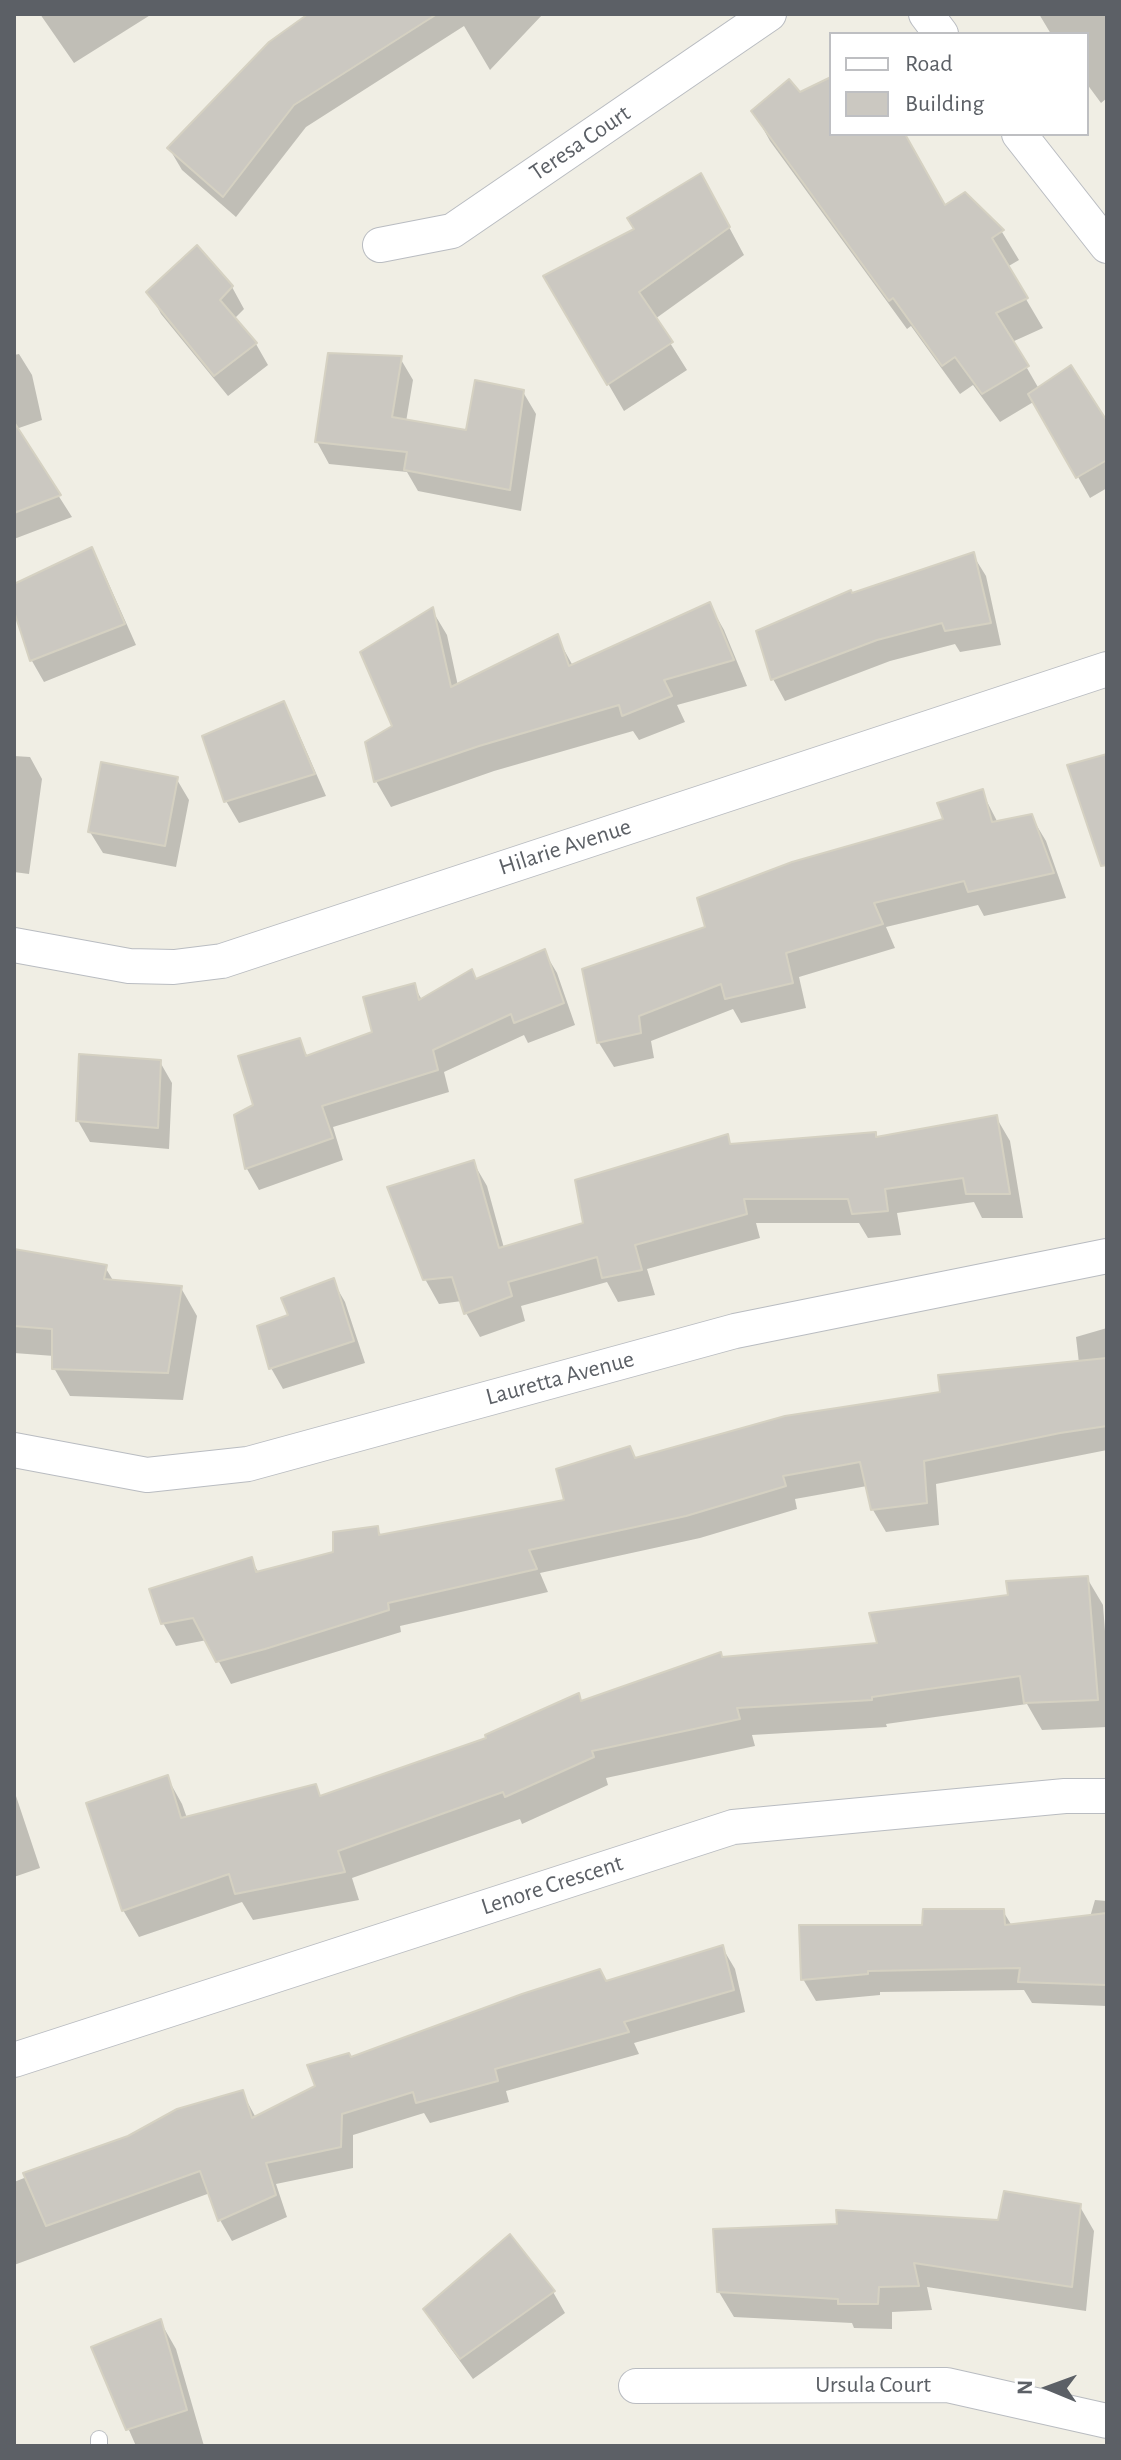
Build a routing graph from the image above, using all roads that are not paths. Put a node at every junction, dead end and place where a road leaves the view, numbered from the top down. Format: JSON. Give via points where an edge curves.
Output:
{"nodes":[{"id":1,"x":769,"y":14,"type":"edge"},
{"id":2,"x":926,"y":14,"type":"edge"},
{"id":3,"x":940,"y":32,"type":"edge"},
{"id":4,"x":1021,"y":136,"type":"edge"},
{"id":5,"x":380,"y":245,"type":"dead end"},
{"id":6,"x":1107,"y":246,"type":"edge"},
{"id":7,"x":1107,"y":669,"type":"edge"},
{"id":8,"x":14,"y":945,"type":"edge"},
{"id":9,"x":1107,"y":1256,"type":"edge"},
{"id":10,"x":14,"y":1450,"type":"edge"},
{"id":11,"x":1107,"y":1796,"type":"edge"},
{"id":12,"x":14,"y":2060,"type":"edge"},
{"id":13,"x":636,"y":2386,"type":"dead end"},
{"id":14,"x":1107,"y":2421,"type":"edge"}],
"edges":[{"from":1,"to":5,"type":"street","name":"Teresa Court","via":[[452,231]]},
{"from":2,"to":3,"type":"street"},
{"from":4,"to":6,"type":"street"},
{"from":7,"to":8,"type":"street","name":"Hilarie Avenue","via":[[222,961],[129,966]]},
{"from":9,"to":10,"type":"street","name":"Lauretta Avenue","via":[[735,1331],[248,1464],[147,1475]]},
{"from":11,"to":12,"type":"street","name":"Lenore Crescent","via":[[733,1827]]},
{"from":13,"to":14,"type":"street","name":"Ursula Court","via":[[947,2385]]}]}
